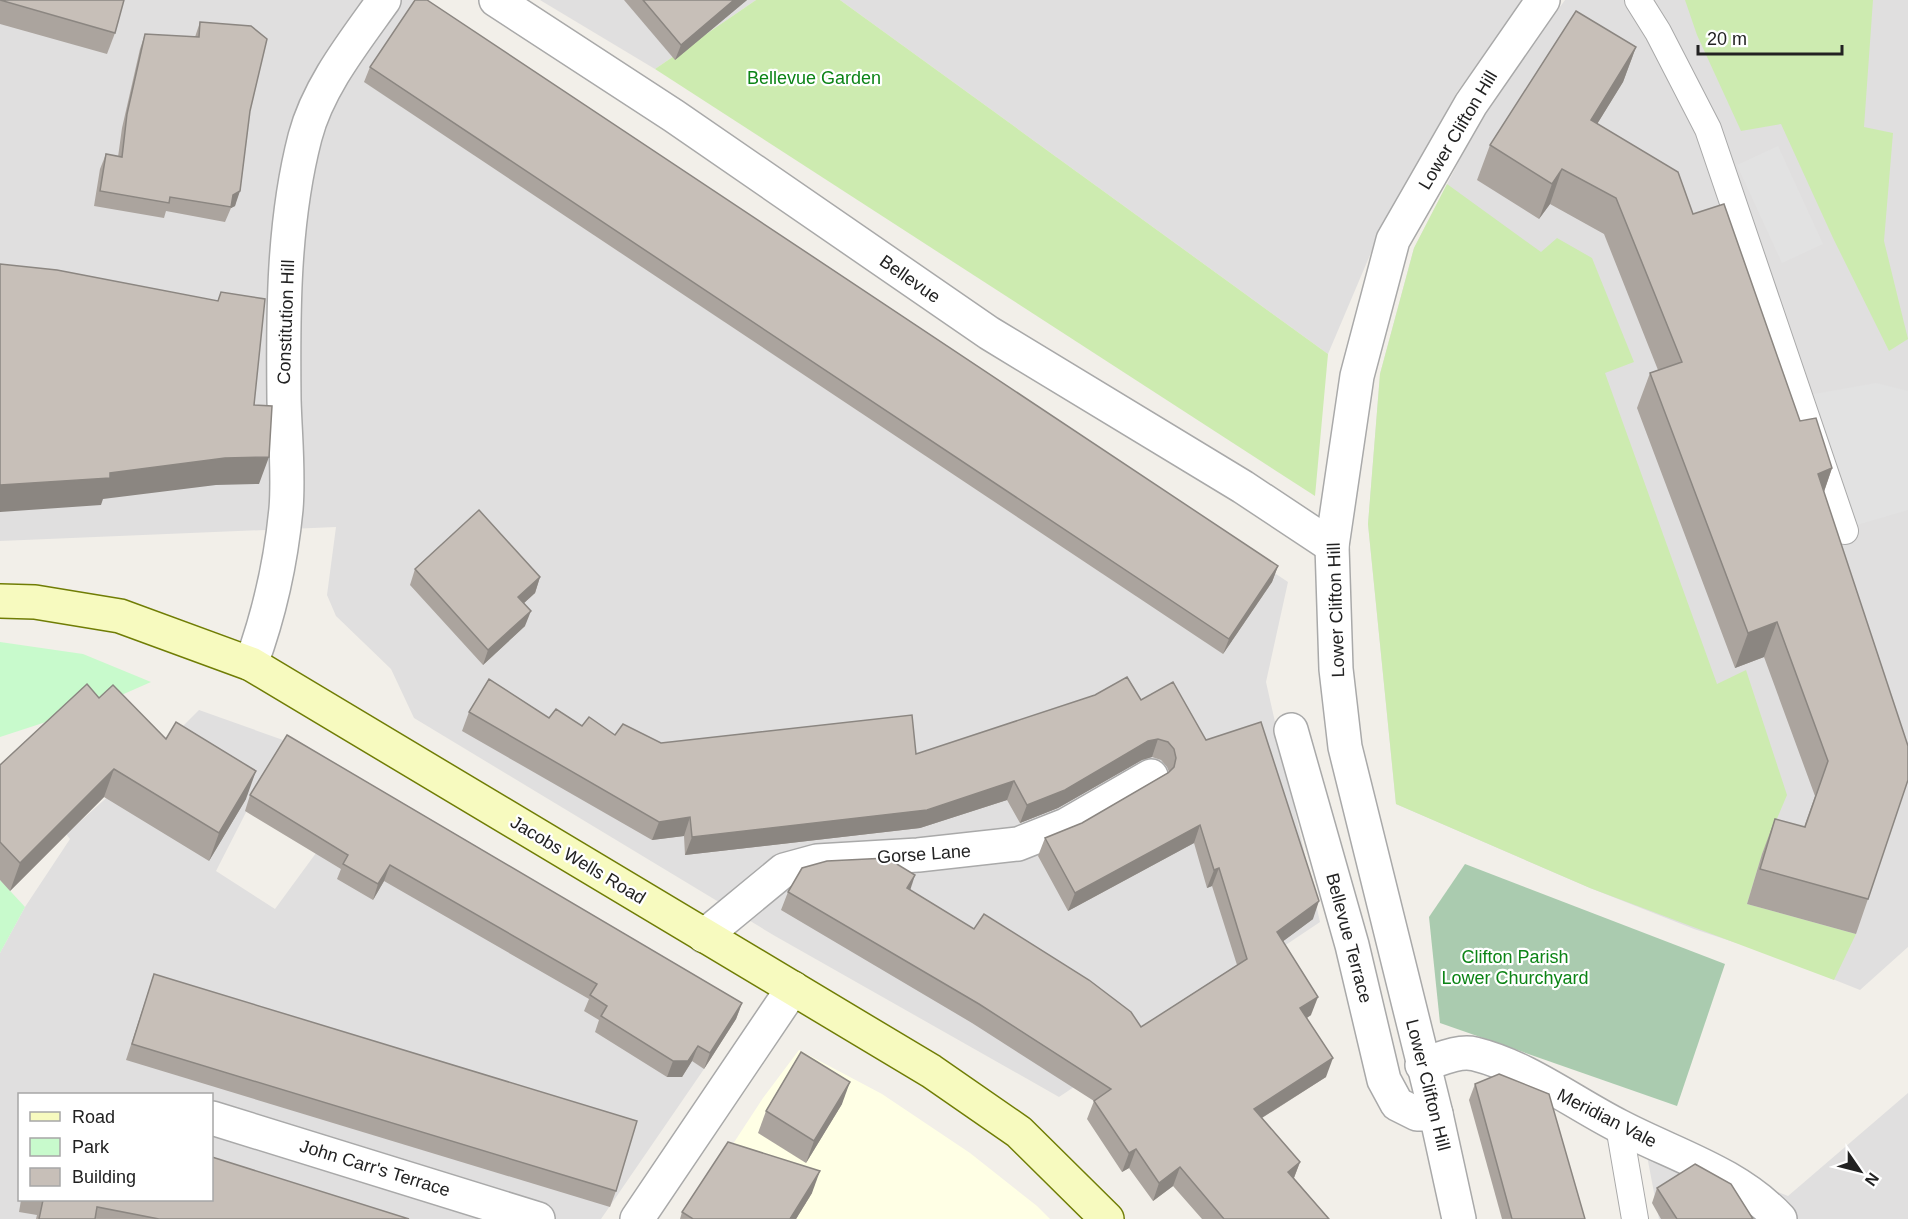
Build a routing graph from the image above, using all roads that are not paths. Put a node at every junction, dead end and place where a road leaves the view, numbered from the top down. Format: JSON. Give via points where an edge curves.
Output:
{"nodes":[{"id":1,"x":384,"y":0,"type":"edge"},
{"id":2,"x":495,"y":0,"type":"edge"},
{"id":3,"x":1543,"y":0,"type":"edge"},
{"id":4,"x":1638,"y":0,"type":"edge"},
{"id":5,"x":1845,"y":531,"type":"dead end"},
{"id":6,"x":1332,"y":546,"type":"junction"},
{"id":7,"x":0,"y":601,"type":"edge"},
{"id":8,"x":251,"y":664,"type":"junction"},
{"id":9,"x":1291,"y":730,"type":"dead end"},
{"id":10,"x":1151,"y":776,"type":"dead end"},
{"id":11,"x":704,"y":936,"type":"junction"},
{"id":12,"x":793,"y":988,"type":"junction"},
{"id":13,"x":1422,"y":1065,"type":"junction"},
{"id":14,"x":1436,"y":1114,"type":"junction"},
{"id":15,"x":213,"y":1118,"type":"edge"},
{"id":16,"x":1619,"y":1126,"type":"junction"},
{"id":17,"x":538,"y":1219,"type":"edge"},
{"id":18,"x":637,"y":1219,"type":"edge"},
{"id":19,"x":1107,"y":1219,"type":"edge"},
{"id":20,"x":1459,"y":1219,"type":"edge"},
{"id":21,"x":1635,"y":1219,"type":"edge"},
{"id":22,"x":1780,"y":1219,"type":"edge"}],
"edges":[{"from":1,"to":8,"type":"street","name":"Constitution Hill","via":[[341,62],[305,136],[271,313],[286,508],[267,620]]},
{"from":2,"to":6,"type":"street","name":"Bellevue","via":[[674,116],[989,333],[1243,487]]},
{"from":3,"to":6,"type":"street","name":"Lower Clifton Hill","via":[[1471,104],[1393,240],[1357,376]]},
{"from":4,"to":5,"type":"lane","via":[[1708,129]]},
{"from":6,"to":13,"type":"street","name":"Lower Clifton Hill","via":[[1336,669],[1345,747]]},
{"from":7,"to":8,"type":"main road","name":"Jacobs Wells Road","via":[[35,602],[120,616]]},
{"from":8,"to":11,"type":"main road","name":"Jacobs Wells Road"},
{"from":9,"to":14,"type":"street","name":"Bellevue Terrace","via":[[1352,945],[1384,1080],[1397,1104],[1417,1114]]},
{"from":10,"to":11,"type":"street","name":"Gorse Lane","via":[[1065,825],[1018,844],[817,861],[784,870]]},
{"from":11,"to":12,"type":"main road","name":"Jacobs Wells Road"},
{"from":12,"to":18,"type":"street"},
{"from":12,"to":19,"type":"main road","name":"Jacobs Wells Road","via":[[931,1071],[1019,1132]]},
{"from":13,"to":14,"type":"street","name":"Lower Clifton Hill"},
{"from":13,"to":16,"type":"street","name":"Meridian Vale","via":[[1473,1053],[1510,1066]]},
{"from":14,"to":20,"type":"street","name":"Lower Clifton Hill"},
{"from":15,"to":17,"type":"street","name":"John Carr's Terrace"},
{"from":16,"to":21,"type":"lane"},
{"from":16,"to":22,"type":"street","name":"Meridian Vale","via":[[1736,1181]]}]}
